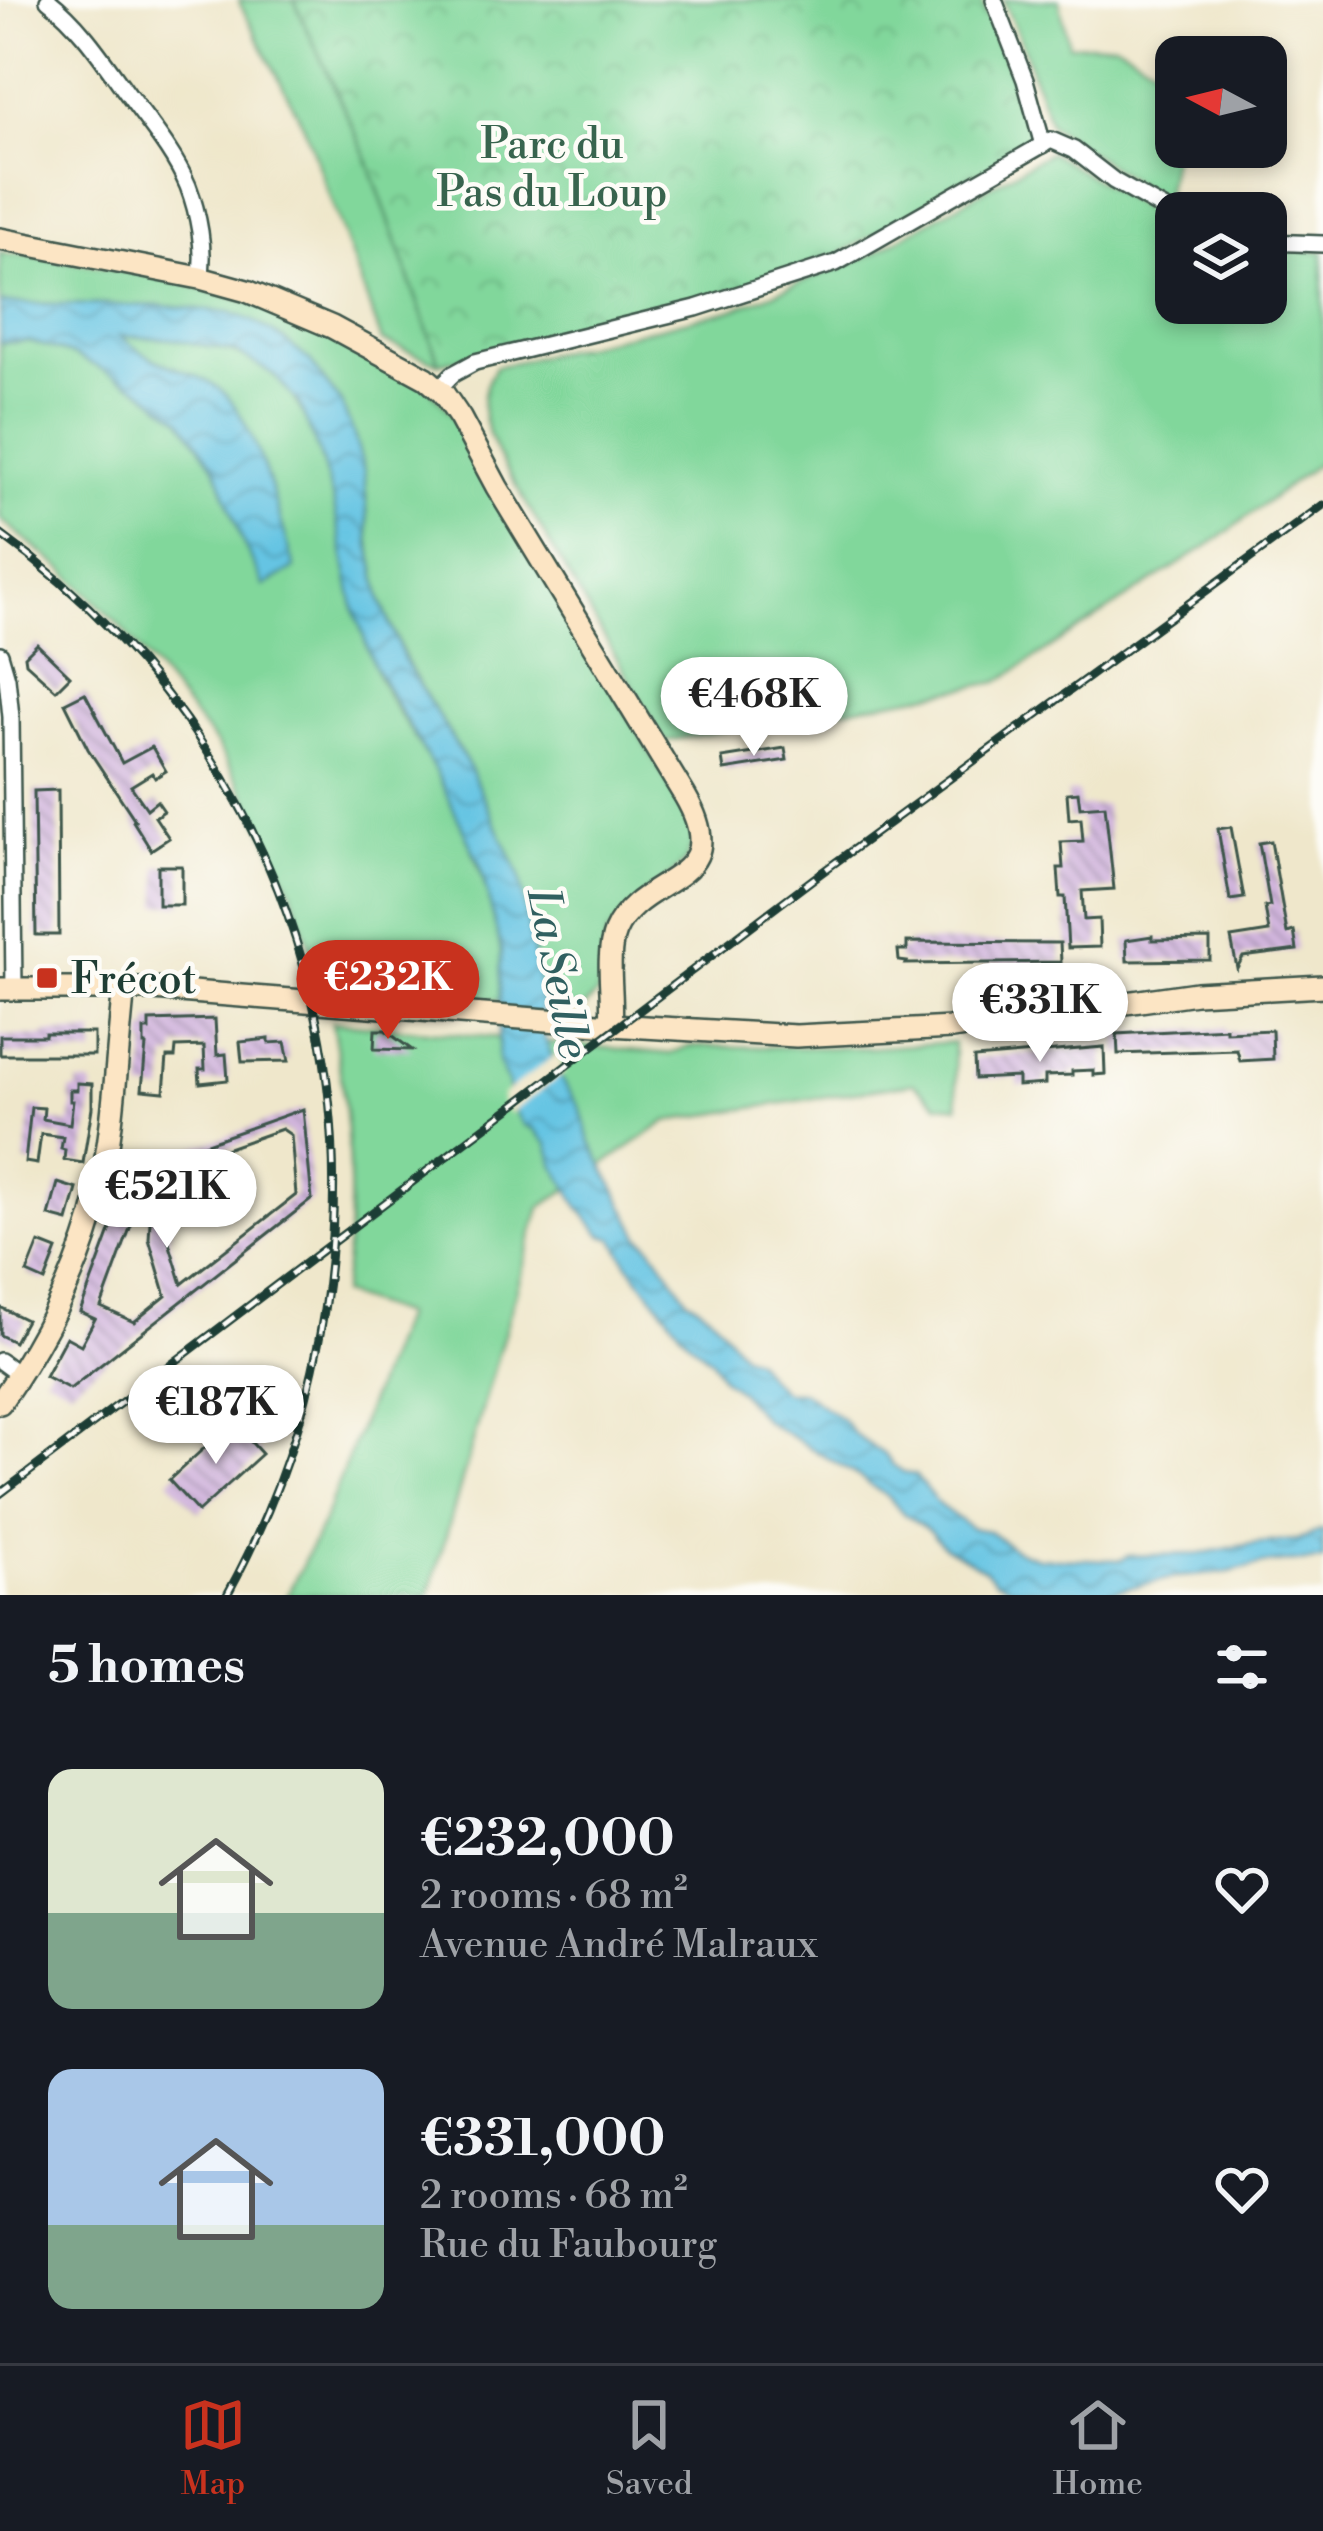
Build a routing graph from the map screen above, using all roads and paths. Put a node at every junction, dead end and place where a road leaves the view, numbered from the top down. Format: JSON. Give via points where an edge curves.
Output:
{"nodes":[{"id":1,"x":48,"y":0,"type":"edge"},
{"id":2,"x":994,"y":0,"type":"edge"},
{"id":3,"x":1043,"y":146,"type":"junction"},
{"id":4,"x":1155,"y":204,"type":"edge"},
{"id":5,"x":0,"y":239,"type":"edge"},
{"id":6,"x":1287,"y":243,"type":"edge"},
{"id":7,"x":1323,"y":244,"type":"edge"},
{"id":8,"x":200,"y":278,"type":"junction"},
{"id":9,"x":439,"y":388,"type":"junction"},
{"id":10,"x":0,"y":656,"type":"edge"},
{"id":11,"x":6,"y":846,"type":"edge"},
{"id":12,"x":1323,"y":986,"type":"edge"},
{"id":13,"x":124,"y":988,"type":"junction"},
{"id":14,"x":7,"y":989,"type":"edge"},
{"id":15,"x":611,"y":1025,"type":"junction"},
{"id":16,"x":0,"y":1361,"type":"edge"},
{"id":17,"x":19,"y":1375,"type":"junction"},
{"id":18,"x":0,"y":1403,"type":"edge"}],
"edges":[{"from":1,"to":8,"type":"street","via":[[89,41],[176,164],[196,216]]},
{"from":2,"to":3,"type":"street"},
{"from":3,"to":4,"type":"street","via":[[1060,142]]},
{"from":3,"to":9,"type":"street","via":[[836,263],[696,308],[476,362]]},
{"from":5,"to":8,"type":"street"},
{"from":6,"to":7,"type":"street"},
{"from":8,"to":9,"type":"street","via":[[332,327]]},
{"from":9,"to":15,"type":"street","via":[[700,826],[690,866],[616,930]]},
{"from":10,"to":11,"type":"street","via":[[11,717]]},
{"from":11,"to":14,"type":"street"},
{"from":12,"to":15,"type":"street","via":[[1196,992],[872,1034]]},
{"from":13,"to":14,"type":"street"},
{"from":13,"to":15,"type":"street"},
{"from":13,"to":17,"type":"street","via":[[99,1192],[68,1285]]},
{"from":16,"to":17,"type":"street"},
{"from":17,"to":18,"type":"street"}]}
